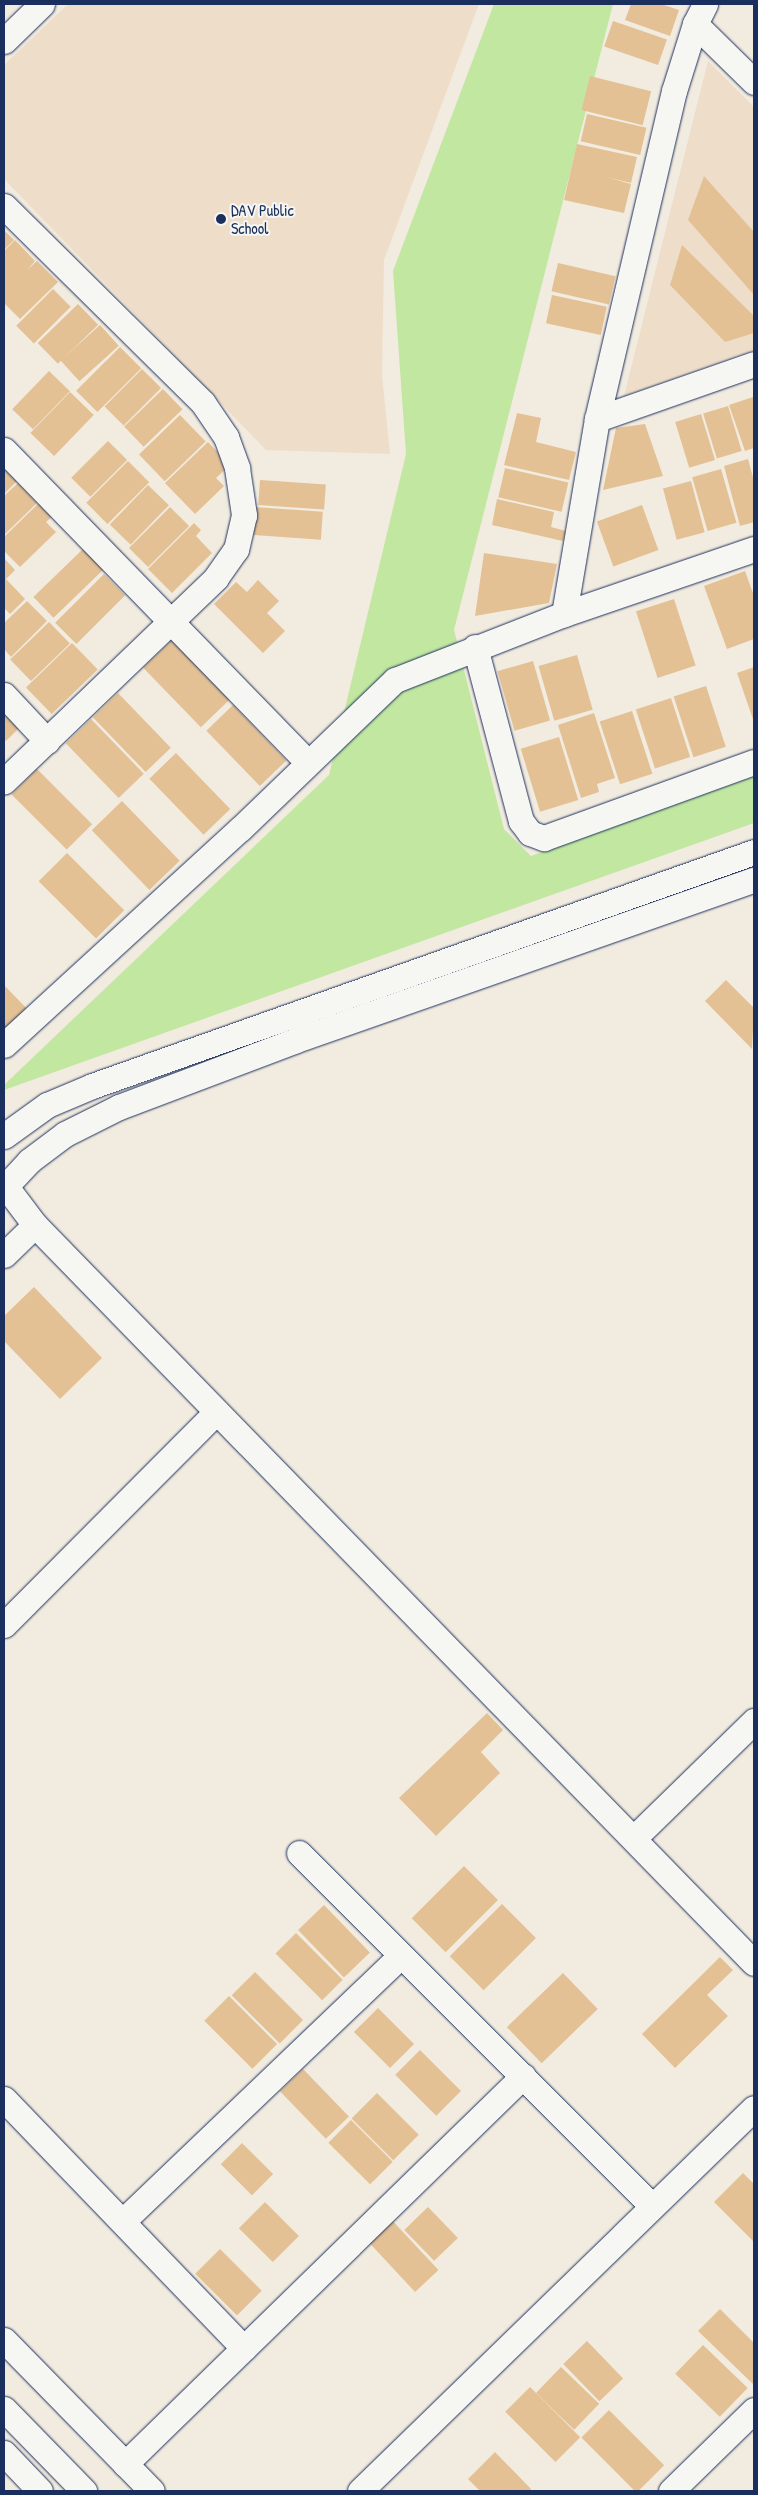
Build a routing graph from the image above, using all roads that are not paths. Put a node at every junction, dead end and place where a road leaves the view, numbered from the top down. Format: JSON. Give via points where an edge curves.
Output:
{"nodes":[{"id":1,"x":39,"y":5,"type":"edge"},
{"id":2,"x":700,"y":14,"type":"edge"},
{"id":3,"x":4,"y":41,"type":"edge"},
{"id":4,"x":754,"y":82,"type":"edge"},
{"id":5,"x":4,"y":206,"type":"edge"},
{"id":6,"x":754,"y":364,"type":"edge"},
{"id":7,"x":597,"y":419,"type":"junction"},
{"id":8,"x":4,"y":450,"type":"edge"},
{"id":9,"x":754,"y":549,"type":"edge"},
{"id":10,"x":564,"y":614,"type":"junction"},
{"id":11,"x":169,"y":622,"type":"junction"},
{"id":12,"x":466,"y":651,"type":"junction"},
{"id":13,"x":4,"y":695,"type":"edge"},
{"id":14,"x":47,"y":740,"type":"junction"},
{"id":15,"x":307,"y":762,"type":"junction"},
{"id":16,"x":754,"y":762,"type":"edge"},
{"id":17,"x":4,"y":781,"type":"edge"},
{"id":18,"x":754,"y":852,"type":"edge"},
{"id":19,"x":754,"y":880,"type":"edge"},
{"id":20,"x":4,"y":1045,"type":"edge"},
{"id":21,"x":4,"y":1136,"type":"edge"},
{"id":22,"x":4,"y":1186,"type":"edge"},
{"id":23,"x":35,"y":1225,"type":"junction"},
{"id":24,"x":4,"y":1255,"type":"edge"},
{"id":25,"x":216,"y":1412,"type":"junction"},
{"id":26,"x":4,"y":1625,"type":"edge"},
{"id":27,"x":754,"y":1722,"type":"edge"},
{"id":28,"x":634,"y":1838,"type":"junction"},
{"id":29,"x":299,"y":1853,"type":"dead end"},
{"id":30,"x":400,"y":1956,"type":"junction"},
{"id":31,"x":754,"y":1963,"type":"edge"},
{"id":32,"x":523,"y":2076,"type":"junction"},
{"id":33,"x":4,"y":2098,"type":"edge"},
{"id":34,"x":754,"y":2108,"type":"edge"},
{"id":35,"x":652,"y":2206,"type":"junction"},
{"id":36,"x":123,"y":2220,"type":"junction"},
{"id":37,"x":4,"y":2340,"type":"edge"},
{"id":38,"x":244,"y":2348,"type":"junction"},
{"id":39,"x":4,"y":2409,"type":"edge"},
{"id":40,"x":754,"y":2410,"type":"edge"},
{"id":41,"x":4,"y":2453,"type":"edge"},
{"id":42,"x":125,"y":2464,"type":"junction"},
{"id":43,"x":40,"y":2491,"type":"edge"},
{"id":44,"x":84,"y":2491,"type":"edge"},
{"id":45,"x":152,"y":2491,"type":"edge"},
{"id":46,"x":360,"y":2491,"type":"edge"},
{"id":47,"x":671,"y":2491,"type":"edge"}],
"edges":[{"from":1,"to":3,"type":"street"},
{"from":2,"to":4,"type":"street"},
{"from":2,"to":7,"type":"street","via":[[674,92]]},
{"from":5,"to":11,"type":"street","via":[[203,403],[226,437],[237,468],[244,515],[236,549],[216,578]]},
{"from":6,"to":7,"type":"street"},
{"from":7,"to":10,"type":"street"},
{"from":8,"to":11,"type":"street"},
{"from":9,"to":10,"type":"street"},
{"from":10,"to":12,"type":"street"},
{"from":11,"to":14,"type":"street"},
{"from":11,"to":15,"type":"street"},
{"from":12,"to":15,"type":"street","via":[[395,680]]},
{"from":12,"to":16,"type":"street","via":[[521,821],[530,833],[544,838]]},
{"from":13,"to":14,"type":"street"},
{"from":14,"to":17,"type":"street"},
{"from":15,"to":20,"type":"street","via":[[240,829]]},
{"from":18,"to":21,"type":"street","via":[[92,1086],[47,1105]]},
{"from":19,"to":22,"type":"street","via":[[296,1040],[119,1107],[65,1134]]},
{"from":22,"to":23,"type":"street"},
{"from":23,"to":24,"type":"street"},
{"from":23,"to":25,"type":"street"},
{"from":25,"to":26,"type":"street"},
{"from":25,"to":28,"type":"street"},
{"from":27,"to":28,"type":"street"},
{"from":28,"to":31,"type":"street"},
{"from":29,"to":30,"type":"street"},
{"from":30,"to":32,"type":"street"},
{"from":30,"to":36,"type":"street"},
{"from":32,"to":35,"type":"street"},
{"from":32,"to":38,"type":"street"},
{"from":33,"to":36,"type":"street"},
{"from":34,"to":35,"type":"street"},
{"from":35,"to":46,"type":"street"},
{"from":36,"to":38,"type":"street"},
{"from":37,"to":42,"type":"street"},
{"from":38,"to":42,"type":"street"},
{"from":39,"to":44,"type":"street"},
{"from":40,"to":47,"type":"street"},
{"from":41,"to":43,"type":"street"},
{"from":42,"to":45,"type":"street"}]}
